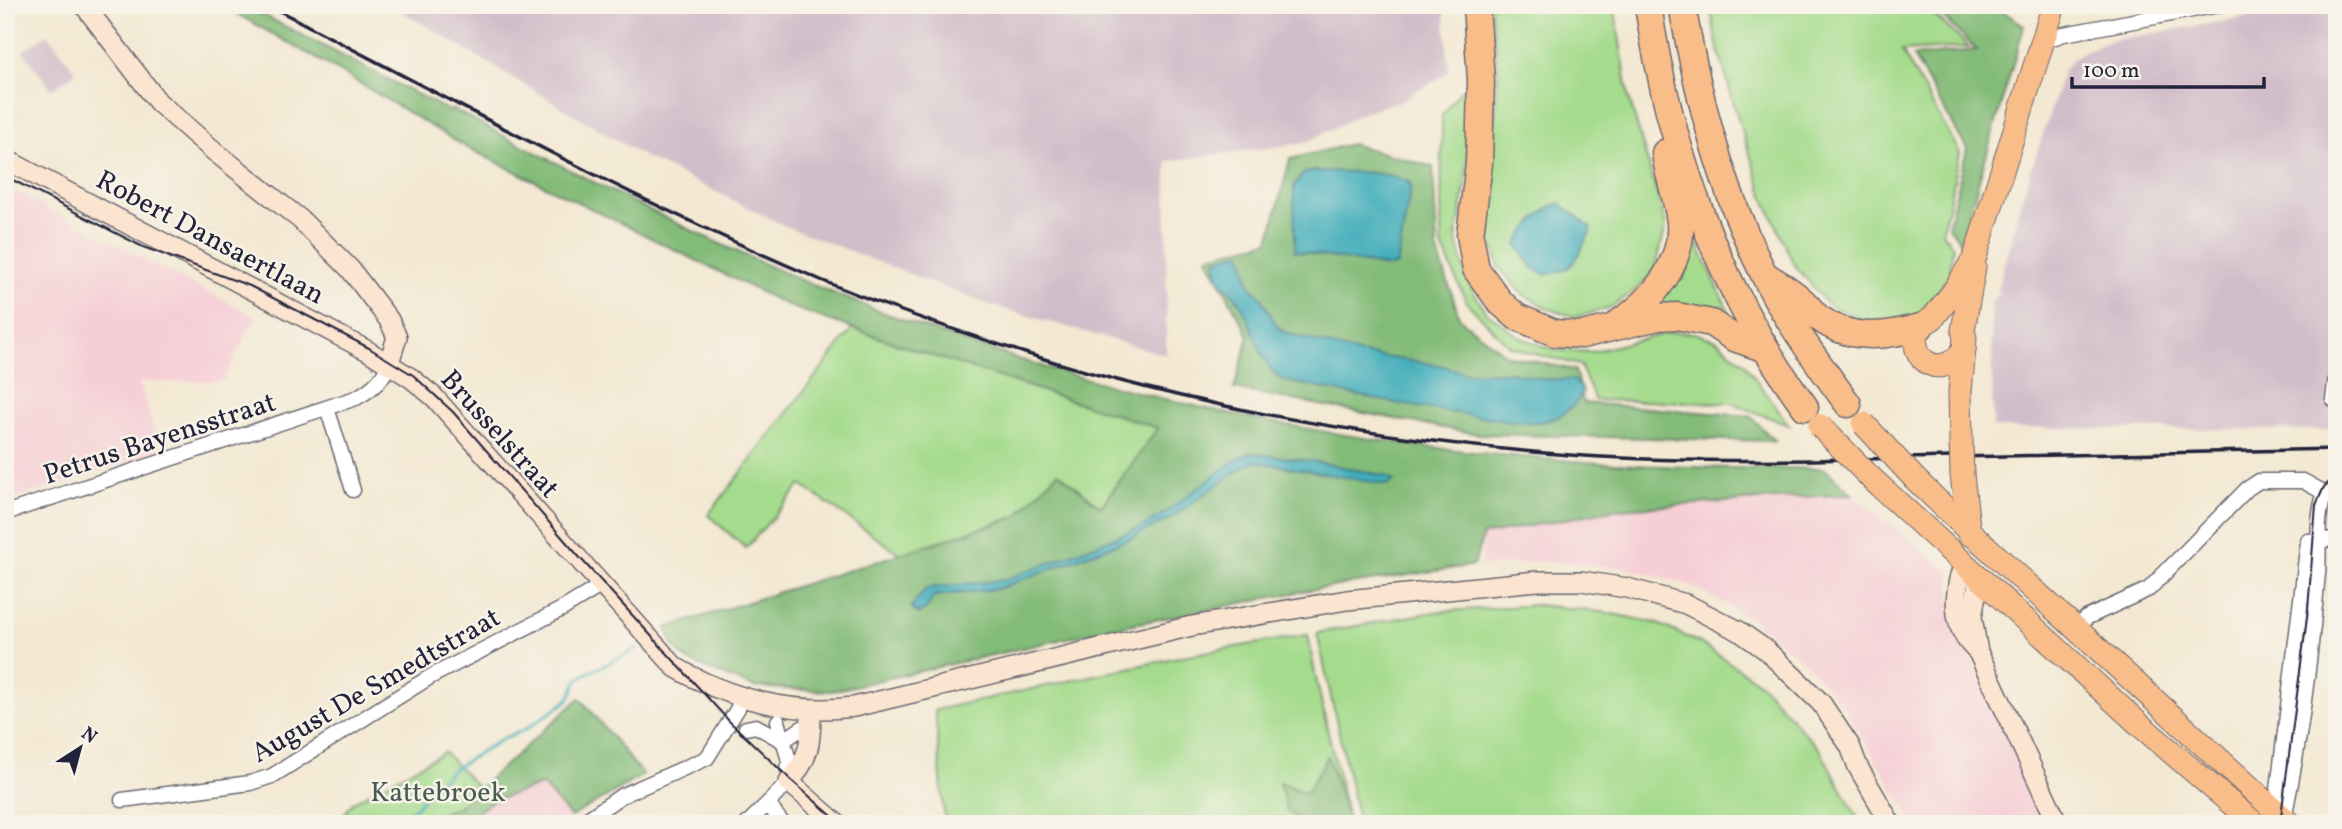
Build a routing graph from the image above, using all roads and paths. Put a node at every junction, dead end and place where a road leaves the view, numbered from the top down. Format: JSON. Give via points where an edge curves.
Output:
{"nodes":[{"id":1,"x":84,"y":5,"type":"edge"},
{"id":2,"x":1476,"y":5,"type":"edge"},
{"id":3,"x":1648,"y":5,"type":"edge"},
{"id":4,"x":1682,"y":5,"type":"edge"},
{"id":5,"x":2054,"y":5,"type":"edge"},
{"id":6,"x":2218,"y":5,"type":"edge"},
{"id":7,"x":2043,"y":41,"type":"junction"},
{"id":8,"x":1667,"y":99,"type":"junction"},
{"id":9,"x":5,"y":159,"type":"edge"},
{"id":10,"x":1975,"y":257,"type":"junction"},
{"id":11,"x":1764,"y":274,"type":"junction"},
{"id":12,"x":1926,"y":323,"type":"junction"},
{"id":13,"x":1610,"y":328,"type":"junction"},
{"id":14,"x":1963,"y":339,"type":"junction"},
{"id":15,"x":1766,"y":349,"type":"junction"},
{"id":16,"x":389,"y":363,"type":"junction"},
{"id":17,"x":2337,"y":369,"type":"edge"},
{"id":18,"x":2335,"y":400,"type":"edge"},
{"id":19,"x":327,"y":408,"type":"junction"},
{"id":20,"x":1856,"y":414,"type":"joint"},
{"id":21,"x":1813,"y":416,"type":"joint"},
{"id":22,"x":353,"y":490,"type":"dead end"},
{"id":23,"x":5,"y":513,"type":"edge"},
{"id":24,"x":1969,"y":531,"type":"junction"},
{"id":25,"x":2337,"y":539,"type":"edge"},
{"id":26,"x":2313,"y":540,"type":"junction"},
{"id":27,"x":1972,"y":572,"type":"junction"},
{"id":28,"x":600,"y":586,"type":"junction"},
{"id":29,"x":2077,"y":628,"type":"junction"},
{"id":30,"x":741,"y":696,"type":"junction"},
{"id":31,"x":811,"y":710,"type":"junction"},
{"id":32,"x":778,"y":720,"type":"dead end"},
{"id":33,"x":802,"y":727,"type":"dead end"},
{"id":34,"x":746,"y":728,"type":"dead end"},
{"id":35,"x":783,"y":741,"type":"junction"},
{"id":36,"x":1850,"y":746,"type":"junction"},
{"id":37,"x":788,"y":775,"type":"junction"},
{"id":38,"x":122,"y":800,"type":"dead end"},
{"id":39,"x":768,"y":804,"type":"junction"},
{"id":40,"x":2282,"y":820,"type":"edge"},
{"id":41,"x":580,"y":824,"type":"edge"},
{"id":42,"x":747,"y":824,"type":"edge"},
{"id":43,"x":783,"y":824,"type":"edge"},
{"id":44,"x":837,"y":824,"type":"edge"},
{"id":45,"x":1891,"y":824,"type":"edge"},
{"id":46,"x":1904,"y":824,"type":"edge"},
{"id":47,"x":2058,"y":824,"type":"edge"},
{"id":48,"x":2255,"y":824,"type":"edge"}],
"edges":[{"from":1,"to":16,"type":"street","via":[[158,102],[301,220],[350,269],[397,337]]},
{"from":2,"to":13,"type":"highway","via":[[1481,81],[1470,234],[1476,269],[1500,302],[1534,326],[1582,335]]},
{"from":3,"to":8,"type":"highway"},
{"from":4,"to":11,"type":"highway","via":[[1712,140],[1731,201]]},
{"from":5,"to":7,"type":"main road"},
{"from":6,"to":7,"type":"street"},
{"from":7,"to":10,"type":"main road"},
{"from":8,"to":13,"type":"highway","via":[[1665,155],[1680,224],[1677,250],[1656,290],[1635,312]]},
{"from":8,"to":15,"type":"highway","via":[[1707,229]]},
{"from":9,"to":16,"type":"street","name":"Robert Dansaertlaan"},
{"from":10,"to":12,"type":"main road","via":[[1944,306]]},
{"from":10,"to":14,"type":"main road"},
{"from":11,"to":12,"type":"highway","via":[[1802,300],[1821,320],[1841,330],[1884,336]]},
{"from":11,"to":20,"type":"highway","via":[[1798,333]]},
{"from":12,"to":14,"type":"main road","via":[[1943,318],[1959,326]]},
{"from":12,"to":14,"type":"main road","via":[[1916,338],[1916,349],[1934,366],[1950,364]]},
{"from":13,"to":15,"type":"highway","via":[[1677,316],[1711,323],[1734,338]]},
{"from":14,"to":24,"type":"main road","bridge":true,"via":[[1962,475]]},
{"from":15,"to":21,"type":"highway"},
{"from":16,"to":19,"type":"street","name":"Petrus Bayensstraat","via":[[370,390]]},
{"from":16,"to":28,"type":"street","name":"Brusselstraat","via":[[442,405]]},
{"from":17,"to":18,"type":"street"},
{"from":19,"to":22,"type":"street"},
{"from":19,"to":23,"type":"street","name":"Petrus Bayensstraat"},
{"from":20,"to":24,"type":"main road","bridge":true},
{"from":21,"to":27,"type":"main road","bridge":true,"via":[[1871,478]]},
{"from":24,"to":27,"type":"main road"},
{"from":24,"to":29,"type":"main road"},
{"from":25,"to":26,"type":"street"},
{"from":26,"to":29,"type":"street","via":[[2325,493],[2303,481],[2259,481],[2149,589],[2086,618]]},
{"from":26,"to":40,"type":"street","via":[[2318,570],[2293,778]]},
{"from":27,"to":47,"type":"street","via":[[1960,575],[1955,611]]},
{"from":27,"to":48,"type":"main road"},
{"from":28,"to":30,"type":"street","name":"Brusselstraat","via":[[675,667]]},
{"from":28,"to":38,"type":"street","name":"August De Smedtstraat","via":[[430,677],[272,776]]},
{"from":29,"to":40,"type":"main road"},
{"from":30,"to":31,"type":"street","name":"Brusselstraat"},
{"from":30,"to":41,"type":"street","via":[[707,758],[621,796]]},
{"from":31,"to":36,"type":"street","name":"Brusselstraat","via":[[854,707],[1205,623],[1347,600],[1537,581],[1581,581],[1686,604],[1739,631],[1779,661],[1821,703]]},
{"from":31,"to":37,"type":"street","via":[[811,745],[798,773]]},
{"from":32,"to":35,"type":"street"},
{"from":33,"to":35,"type":"street"},
{"from":34,"to":35,"type":"street","via":[[756,726]]},
{"from":35,"to":37,"type":"street","via":[[791,768]]},
{"from":36,"to":45,"type":"street"},
{"from":36,"to":46,"type":"street"},
{"from":37,"to":39,"type":"street"},
{"from":37,"to":44,"type":"street"},
{"from":39,"to":42,"type":"street"},
{"from":39,"to":43,"type":"street"}]}
